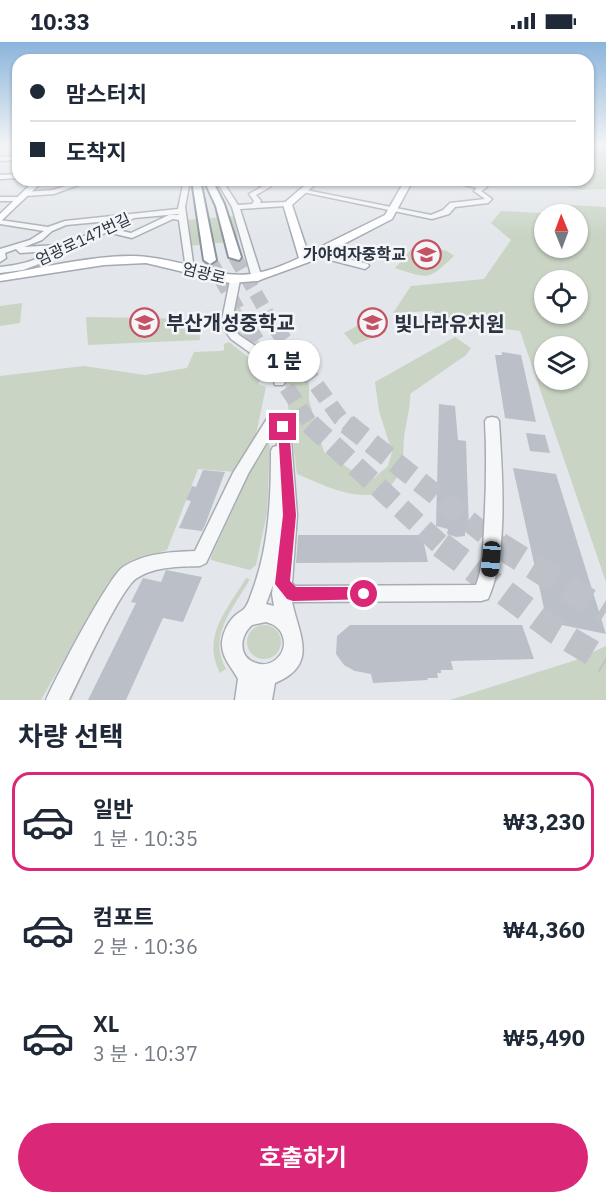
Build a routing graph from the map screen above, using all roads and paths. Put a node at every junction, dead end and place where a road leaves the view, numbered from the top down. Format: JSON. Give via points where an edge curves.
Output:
{"nodes":[{"id":1,"x":33,"y":186,"type":"edge"},
{"id":2,"x":72,"y":186,"type":"edge"},
{"id":3,"x":186,"y":186,"type":"edge"},
{"id":4,"x":197,"y":186,"type":"edge"},
{"id":5,"x":211,"y":186,"type":"edge"},
{"id":6,"x":223,"y":186,"type":"edge"},
{"id":7,"x":268,"y":186,"type":"edge"},
{"id":8,"x":308,"y":186,"type":"edge"},
{"id":9,"x":407,"y":186,"type":"edge"},
{"id":10,"x":481,"y":186,"type":"edge"},
{"id":11,"x":301,"y":191,"type":"junction"},
{"id":12,"x":20,"y":197,"type":"junction"},
{"id":13,"x":0,"y":200,"type":"edge"},
{"id":14,"x":287,"y":204,"type":"junction"},
{"id":15,"x":255,"y":205,"type":"junction"},
{"id":16,"x":236,"y":207,"type":"junction"},
{"id":17,"x":394,"y":210,"type":"junction"},
{"id":18,"x":182,"y":212,"type":"junction"},
{"id":19,"x":153,"y":213,"type":"junction"},
{"id":20,"x":136,"y":214,"type":"junction"},
{"id":21,"x":172,"y":218,"type":"junction"},
{"id":22,"x":0,"y":221,"type":"edge"},
{"id":23,"x":144,"y":227,"type":"junction"},
{"id":24,"x":132,"y":228,"type":"dead end"},
{"id":25,"x":49,"y":229,"type":"junction"},
{"id":26,"x":106,"y":230,"type":"junction"},
{"id":27,"x":58,"y":248,"type":"junction"},
{"id":28,"x":0,"y":254,"type":"edge"},
{"id":29,"x":318,"y":254,"type":"junction"},
{"id":30,"x":235,"y":257,"type":"tunnel mouth"},
{"id":31,"x":210,"y":260,"type":"tunnel mouth"},
{"id":32,"x":305,"y":260,"type":"junction"},
{"id":33,"x":189,"y":263,"type":"junction"},
{"id":34,"x":365,"y":266,"type":"dead end"},
{"id":35,"x":0,"y":270,"type":"edge"},
{"id":36,"x":256,"y":275,"type":"junction"},
{"id":37,"x":0,"y":278,"type":"edge"},
{"id":38,"x":232,"y":281,"type":"junction"},
{"id":39,"x":276,"y":382,"type":"dead end"},
{"id":40,"x":492,"y":421,"type":"dead end"},
{"id":41,"x":277,"y":425,"type":"junction"},
{"id":42,"x":286,"y":601,"type":"junction"},
{"id":43,"x":250,"y":617,"type":"junction"},
{"id":44,"x":246,"y":670,"type":"junction"},
{"id":45,"x":269,"y":673,"type":"junction"},
{"id":46,"x":57,"y":700,"type":"edge"},
{"id":47,"x":246,"y":700,"type":"edge"},
{"id":48,"x":261,"y":700,"type":"edge"}],
"edges":[{"from":1,"to":12,"type":"main road"},
{"from":2,"to":12,"type":"street"},
{"from":3,"to":18,"type":"street"},
{"from":4,"to":31,"type":"highway"},
{"from":5,"to":30,"type":"highway"},
{"from":6,"to":16,"type":"street"},
{"from":7,"to":15,"type":"street","via":[[252,194],[258,201]]},
{"from":8,"to":11,"type":"main road"},
{"from":9,"to":17,"type":"main road","name":"엄광로"},
{"from":10,"to":17,"type":"street","via":[[477,191],[488,201],[453,205],[432,217]]},
{"from":11,"to":14,"type":"main road"},
{"from":11,"to":17,"type":"street"},
{"from":12,"to":13,"type":"street"},
{"from":12,"to":22,"type":"main road"},
{"from":14,"to":15,"type":"street"},
{"from":14,"to":32,"type":"main road"},
{"from":15,"to":16,"type":"street"},
{"from":16,"to":36,"type":"street"},
{"from":17,"to":29,"type":"main road","name":"엄광로","via":[[383,221]]},
{"from":18,"to":19,"type":"street"},
{"from":18,"to":20,"type":"street","name":"엄광로147번길","via":[[162,207]]},
{"from":18,"to":21,"type":"street"},
{"from":18,"to":33,"type":"street"},
{"from":19,"to":20,"type":"street"},
{"from":19,"to":21,"type":"street"},
{"from":20,"to":25,"type":"street","via":[[65,223]]},
{"from":20,"to":26,"type":"street","name":"엄광로147번길"},
{"from":21,"to":23,"type":"street"},
{"from":22,"to":25,"type":"street"},
{"from":23,"to":24,"type":"street"},
{"from":23,"to":26,"type":"street","via":[[130,237]]},
{"from":25,"to":28,"type":"street","via":[[30,243]]},
{"from":26,"to":27,"type":"street","name":"엄광로147번길"},
{"from":27,"to":28,"type":"street"},
{"from":27,"to":35,"type":"street","name":"엄광로147번길","via":[[44,259]]},
{"from":29,"to":32,"type":"main road","name":"엄광로"},
{"from":29,"to":34,"type":"street"},
{"from":32,"to":36,"type":"main road","name":"엄광로"},
{"from":33,"to":37,"type":"main road","name":"엄광로","via":[[127,260]]},
{"from":33,"to":38,"type":"main road","name":"엄광로"},
{"from":36,"to":38,"type":"main road","name":"엄광로"},
{"from":38,"to":39,"type":"street","via":[[226,325],[235,338],[276,366]]},
{"from":40,"to":42,"type":"street","via":[[495,453],[491,559],[484,590],[476,594]]},
{"from":41,"to":42,"type":"street","via":[[289,515]]},
{"from":41,"to":43,"type":"street","via":[[279,514],[265,578]]},
{"from":41,"to":46,"type":"street","via":[[241,473],[200,558],[158,560],[128,573]]},
{"from":42,"to":43,"type":"street","via":[[276,615]]},
{"from":42,"to":45,"type":"street","via":[[293,649],[281,667]]},
{"from":43,"to":44,"type":"street","via":[[240,624],[232,641],[235,660]]},
{"from":44,"to":45,"type":"street"},
{"from":44,"to":47,"type":"street"},
{"from":45,"to":48,"type":"street"}]}
